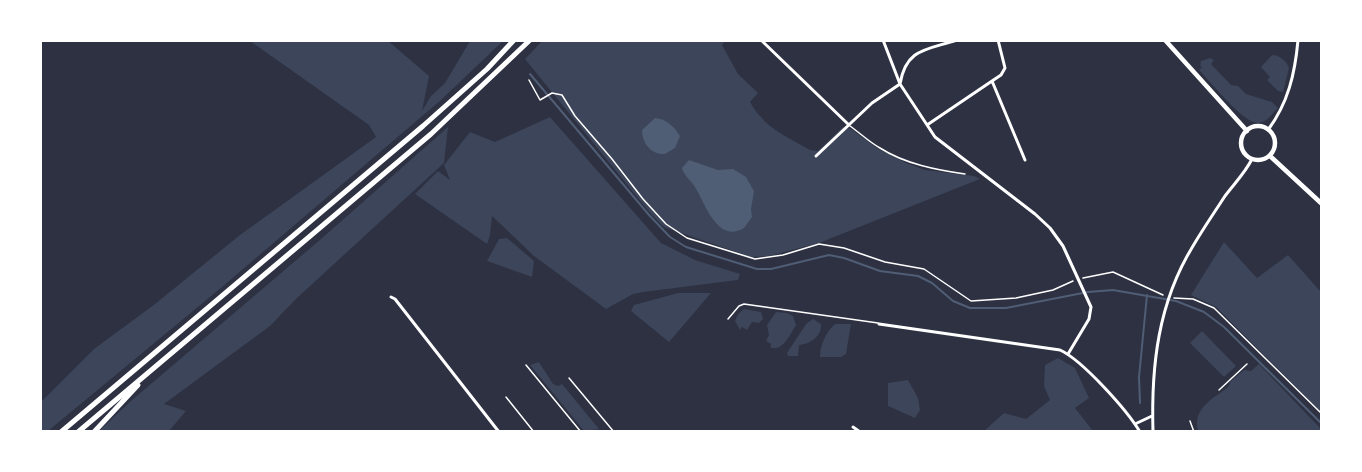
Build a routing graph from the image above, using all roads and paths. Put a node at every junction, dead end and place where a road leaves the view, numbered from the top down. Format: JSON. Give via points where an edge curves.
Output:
{"nodes":[{"id":1,"x":514,"y":40,"type":"edge"},
{"id":2,"x":530,"y":40,"type":"edge"},
{"id":3,"x":761,"y":40,"type":"edge"},
{"id":4,"x":883,"y":40,"type":"edge"},
{"id":5,"x":957,"y":40,"type":"edge"},
{"id":6,"x":998,"y":40,"type":"edge"},
{"id":7,"x":1165,"y":40,"type":"edge"},
{"id":8,"x":1298,"y":40,"type":"edge"},
{"id":9,"x":529,"y":80,"type":"dead end"},
{"id":10,"x":992,"y":81,"type":"junction"},
{"id":11,"x":900,"y":84,"type":"junction"},
{"id":12,"x":849,"y":125,"type":"junction"},
{"id":13,"x":927,"y":125,"type":"junction"},
{"id":14,"x":1247,"y":130,"type":"junction"},
{"id":15,"x":1268,"y":130,"type":"junction"},
{"id":16,"x":816,"y":156,"type":"dead end"},
{"id":17,"x":1270,"y":156,"type":"junction"},
{"id":18,"x":1252,"y":159,"type":"junction"},
{"id":19,"x":1025,"y":160,"type":"dead end"},
{"id":20,"x":965,"y":174,"type":"dead end"},
{"id":21,"x":1322,"y":204,"type":"edge"},
{"id":22,"x":1077,"y":279,"type":"junction"},
{"id":23,"x":1163,"y":295,"type":"dead end"},
{"id":24,"x":391,"y":297,"type":"dead end"},
{"id":25,"x":1174,"y":298,"type":"dead end"},
{"id":26,"x":728,"y":319,"type":"dead end"},
{"id":27,"x":879,"y":324,"type":"joint"},
{"id":28,"x":1068,"y":354,"type":"junction"},
{"id":29,"x":1247,"y":364,"type":"dead end"},
{"id":30,"x":526,"y":365,"type":"dead end"},
{"id":31,"x":154,"y":368,"type":"junction"},
{"id":32,"x":569,"y":378,"type":"dead end"},
{"id":33,"x":1219,"y":390,"type":"dead end"},
{"id":34,"x":506,"y":397,"type":"dead end"},
{"id":35,"x":1322,"y":414,"type":"edge"},
{"id":36,"x":1152,"y":416,"type":"junction"},
{"id":37,"x":1190,"y":421,"type":"dead end"},
{"id":38,"x":1135,"y":424,"type":"junction"},
{"id":39,"x":853,"y":427,"type":"dead end"},
{"id":40,"x":61,"y":432,"type":"edge"},
{"id":41,"x":78,"y":432,"type":"edge"},
{"id":42,"x":94,"y":432,"type":"edge"},
{"id":43,"x":499,"y":432,"type":"edge"},
{"id":44,"x":534,"y":432,"type":"edge"},
{"id":45,"x":581,"y":432,"type":"edge"},
{"id":46,"x":614,"y":432,"type":"edge"},
{"id":47,"x":860,"y":432,"type":"edge"},
{"id":48,"x":1140,"y":432,"type":"edge"},
{"id":49,"x":1153,"y":432,"type":"edge"},
{"id":50,"x":1194,"y":432,"type":"edge"}],
"edges":[{"from":1,"to":40,"type":"highway","via":[[423,126]]},
{"from":2,"to":31,"type":"highway","via":[[431,134]]},
{"from":3,"to":12,"type":"street"},
{"from":4,"to":11,"type":"street"},
{"from":5,"to":11,"type":"street","via":[[915,53],[903,68]]},
{"from":6,"to":10,"type":"street","via":[[1005,68]]},
{"from":7,"to":14,"type":"main road"},
{"from":8,"to":15,"type":"street","via":[[1288,93]]},
{"from":9,"to":22,"type":"path","via":[[540,100],[562,95],[643,199],[666,224],[687,238],[755,259],[819,244],[844,248],[885,262],[924,269],[972,301],[1016,298],[1053,290]]},
{"from":10,"to":13,"type":"street"},
{"from":10,"to":19,"type":"street"},
{"from":11,"to":12,"type":"street"},
{"from":11,"to":13,"type":"street"},
{"from":12,"to":16,"type":"street"},
{"from":12,"to":20,"type":"lane","via":[[894,155]]},
{"from":13,"to":22,"type":"street","via":[[935,137],[1050,228]]},
{"from":14,"to":15,"type":"main road"},
{"from":14,"to":18,"type":"main road","via":[[1241,147]]},
{"from":15,"to":17,"type":"main road","via":[[1275,142]]},
{"from":17,"to":18,"type":"main road"},
{"from":17,"to":21,"type":"main road"},
{"from":18,"to":36,"type":"street","via":[[1176,276],[1156,346]]},
{"from":22,"to":23,"type":"path","via":[[1113,272]]},
{"from":22,"to":28,"type":"street","via":[[1091,308],[1089,319]]},
{"from":24,"to":43,"type":"street"},
{"from":25,"to":35,"type":"path","via":[[1193,299],[1214,308]]},
{"from":26,"to":27,"type":"lane","via":[[739,306],[751,304]]},
{"from":27,"to":28,"type":"street"},
{"from":28,"to":38,"type":"street"},
{"from":29,"to":33,"type":"path"},
{"from":30,"to":45,"type":"lane"},
{"from":31,"to":41,"type":"highway"},
{"from":31,"to":42,"type":"highway"},
{"from":32,"to":46,"type":"lane"},
{"from":34,"to":44,"type":"lane"},
{"from":36,"to":38,"type":"street"},
{"from":36,"to":49,"type":"street"},
{"from":37,"to":50,"type":"lane"},
{"from":38,"to":48,"type":"street"},
{"from":39,"to":47,"type":"street"}]}
